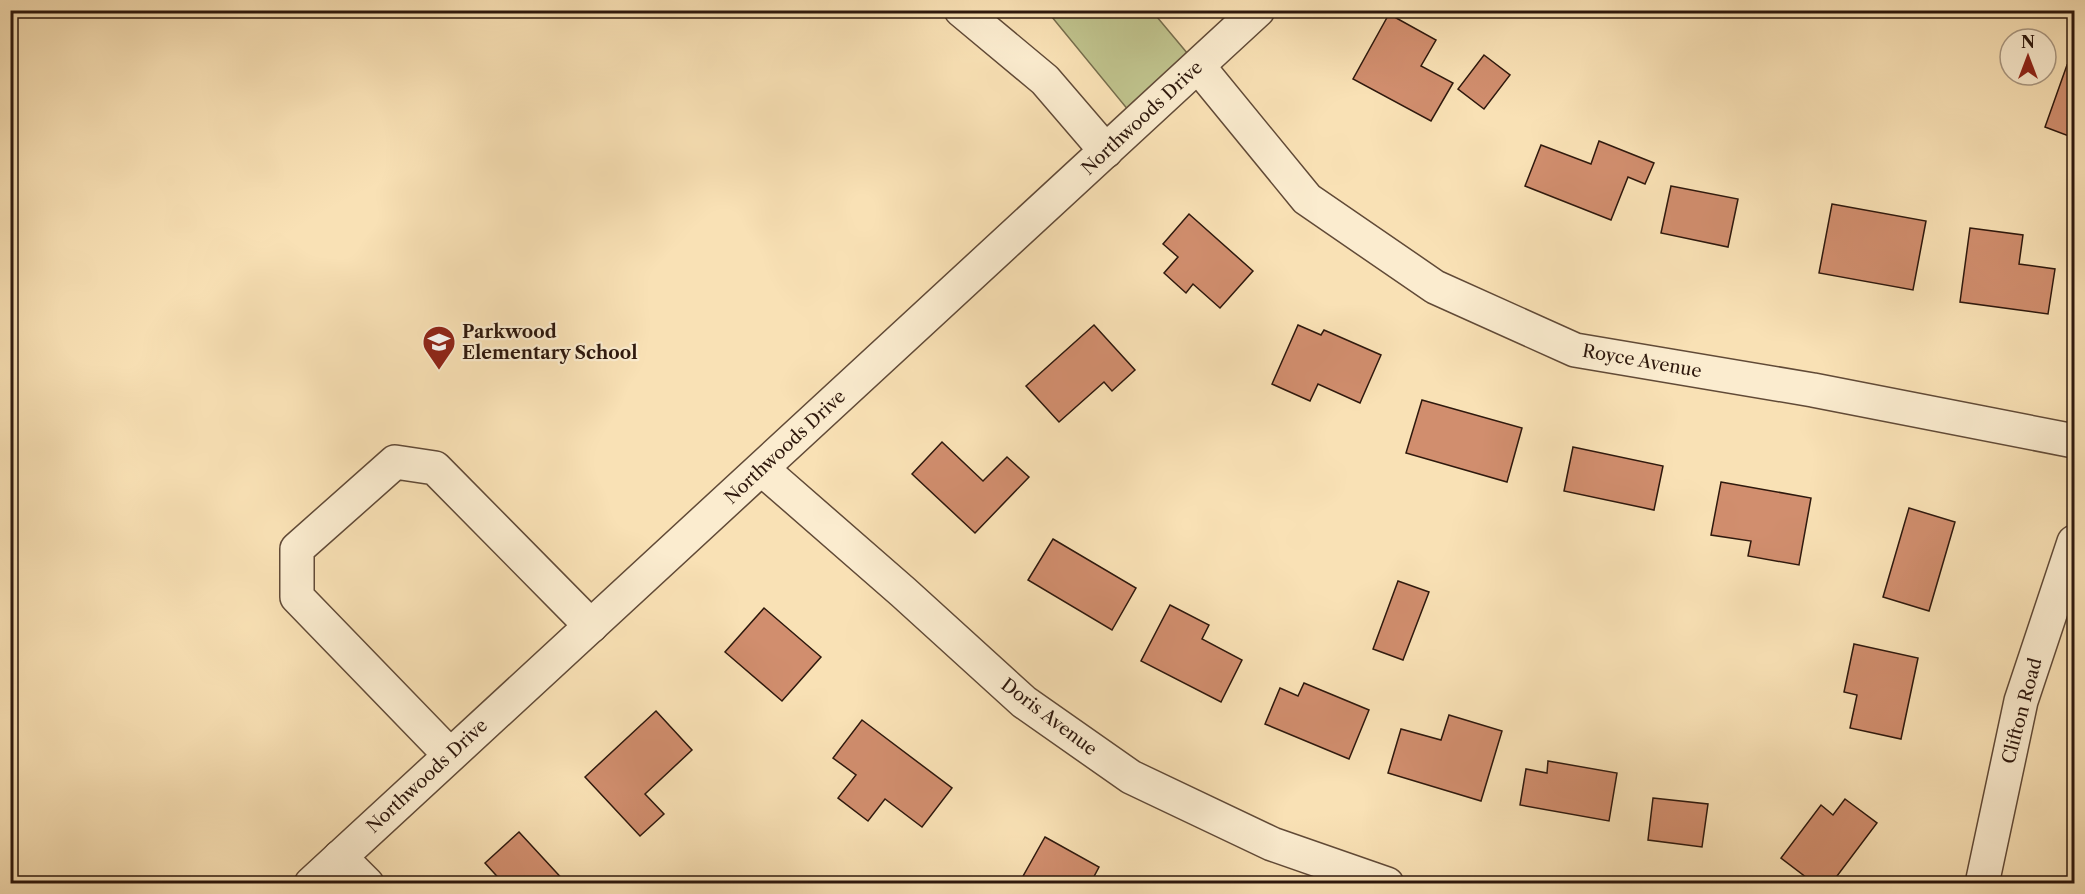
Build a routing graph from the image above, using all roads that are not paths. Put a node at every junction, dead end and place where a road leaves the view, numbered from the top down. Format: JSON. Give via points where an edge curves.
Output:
{"nodes":[{"id":1,"x":961,"y":10,"type":"edge"},
{"id":2,"x":1258,"y":10,"type":"edge"},
{"id":3,"x":1198,"y":66,"type":"junction"},
{"id":4,"x":1106,"y":151,"type":"junction"},
{"id":5,"x":2074,"y":441,"type":"edge"},
{"id":6,"x":762,"y":469,"type":"junction"},
{"id":7,"x":2074,"y":542,"type":"edge"},
{"id":8,"x":591,"y":626,"type":"junction"},
{"id":9,"x":450,"y":755,"type":"junction"},
{"id":10,"x":340,"y":857,"type":"junction"},
{"id":11,"x":311,"y":884,"type":"edge"},
{"id":12,"x":368,"y":884,"type":"edge"},
{"id":13,"x":1387,"y":884,"type":"edge"},
{"id":14,"x":1982,"y":884,"type":"edge"}],
"edges":[{"from":1,"to":4,"type":"street","via":[[1045,80]]},
{"from":2,"to":3,"type":"street","name":"Northwoods Drive"},
{"from":3,"to":4,"type":"street","name":"Northwoods Drive"},
{"from":3,"to":5,"type":"street","name":"Royce Avenue","via":[[1307,199],[1435,287],[1575,350],[1813,390]]},
{"from":4,"to":6,"type":"street","name":"Northwoods Drive"},
{"from":6,"to":8,"type":"street","name":"Northwoods Drive"},
{"from":6,"to":13,"type":"street","name":"Doris Avenue","via":[[1024,702],[1131,777],[1272,844]]},
{"from":7,"to":14,"type":"street","name":"Clifton Road","via":[[2021,701]]},
{"from":8,"to":9,"type":"street","name":"Northwoods Drive"},
{"from":8,"to":9,"type":"street","via":[[435,468],[395,462],[297,549],[297,597]]},
{"from":9,"to":10,"type":"street","name":"Northwoods Drive"},
{"from":10,"to":11,"type":"street","name":"Northwoods Drive"},
{"from":10,"to":12,"type":"street"}]}
